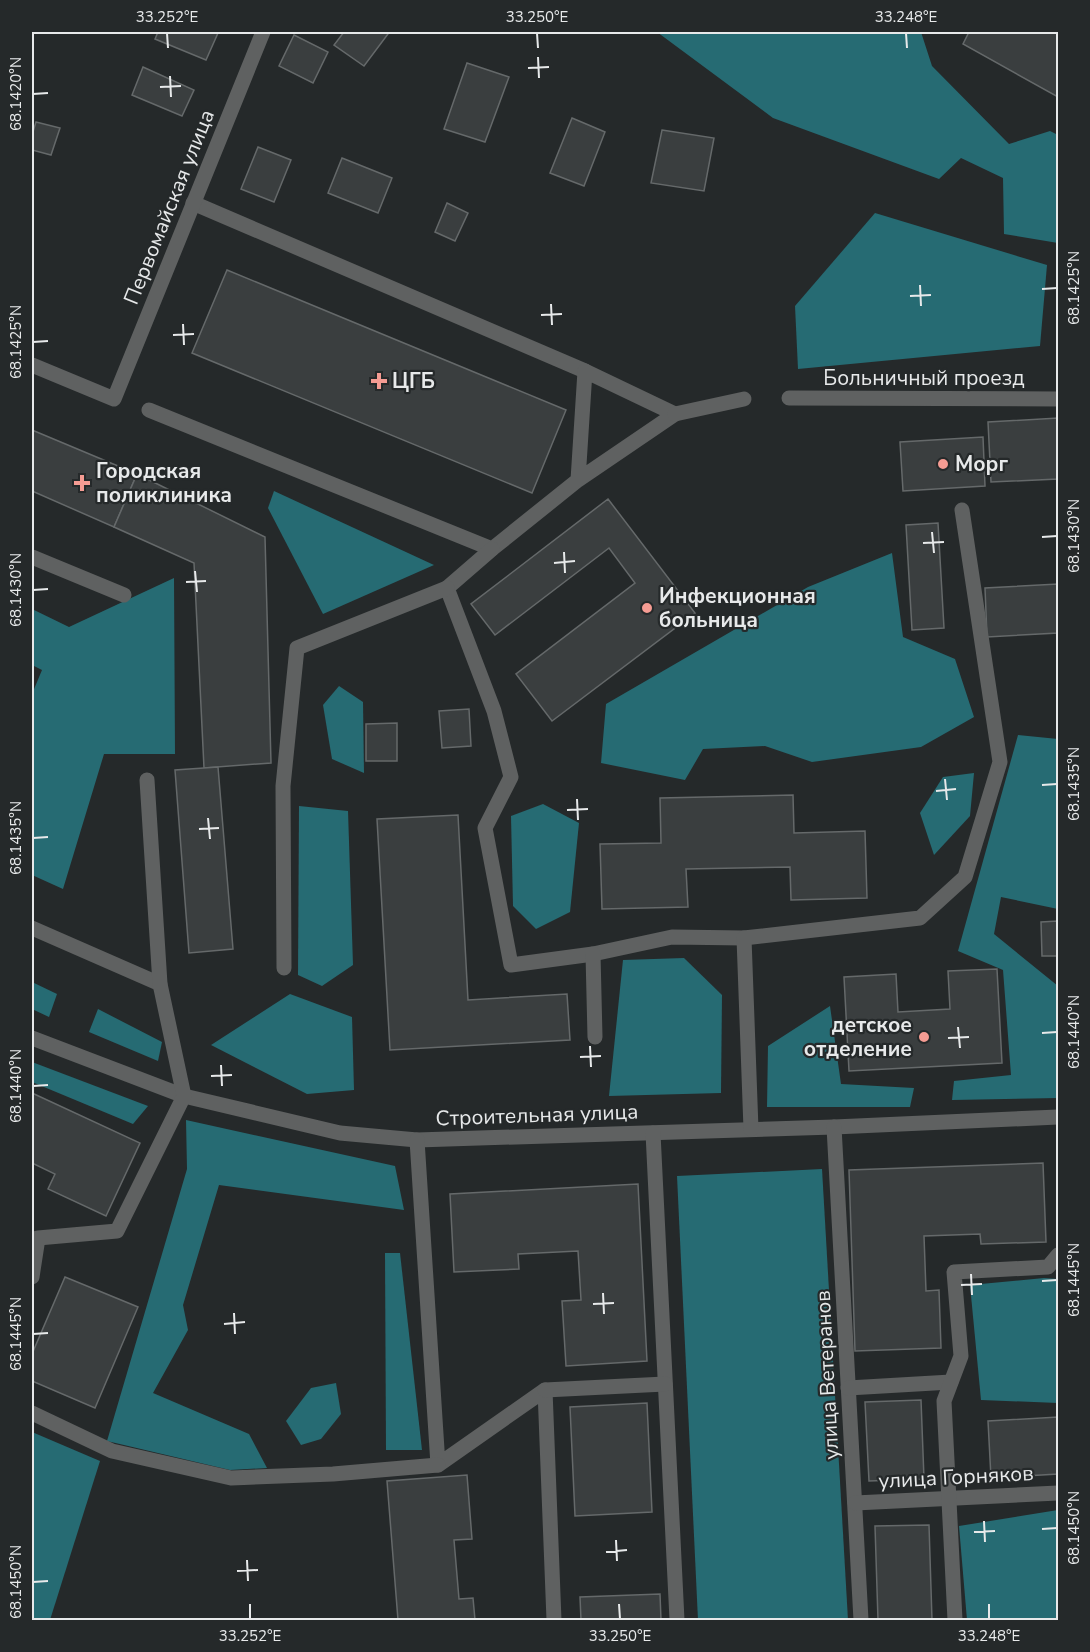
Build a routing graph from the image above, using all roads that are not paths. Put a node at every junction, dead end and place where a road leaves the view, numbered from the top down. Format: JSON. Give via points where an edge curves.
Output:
{"nodes":[{"id":1,"x":263,"y":32,"type":"edge"},
{"id":2,"x":193,"y":203,"type":"junction"},
{"id":3,"x":32,"y":365,"type":"edge"},
{"id":4,"x":585,"y":371,"type":"junction"},
{"id":5,"x":789,"y":398,"type":"dead end"},
{"id":6,"x":744,"y":399,"type":"dead end"},
{"id":7,"x":1059,"y":399,"type":"edge"},
{"id":8,"x":149,"y":410,"type":"dead end"},
{"id":9,"x":675,"y":414,"type":"junction"},
{"id":10,"x":578,"y":480,"type":"junction"},
{"id":11,"x":962,"y":510,"type":"dead end"},
{"id":12,"x":492,"y":549,"type":"junction"},
{"id":13,"x":32,"y":557,"type":"edge"},
{"id":14,"x":447,"y":588,"type":"junction"},
{"id":15,"x":124,"y":595,"type":"dead end"},
{"id":16,"x":147,"y":780,"type":"dead end"},
{"id":17,"x":32,"y":928,"type":"edge"},
{"id":18,"x":744,"y":938,"type":"junction"},
{"id":19,"x":593,"y":954,"type":"junction"},
{"id":20,"x":284,"y":968,"type":"dead end"},
{"id":21,"x":160,"y":984,"type":"junction"},
{"id":22,"x":595,"y":1037,"type":"dead end"},
{"id":23,"x":32,"y":1038,"type":"edge"},
{"id":24,"x":184,"y":1096,"type":"junction"},
{"id":25,"x":1059,"y":1117,"type":"edge"},
{"id":26,"x":834,"y":1127,"type":"junction"},
{"id":27,"x":751,"y":1129,"type":"junction"},
{"id":28,"x":653,"y":1132,"type":"junction"},
{"id":29,"x":417,"y":1140,"type":"junction"},
{"id":30,"x":1059,"y":1255,"type":"edge"},
{"id":31,"x":32,"y":1277,"type":"edge"},
{"id":32,"x":951,"y":1382,"type":"junction"},
{"id":33,"x":665,"y":1384,"type":"junction"},
{"id":34,"x":848,"y":1388,"type":"junction"},
{"id":35,"x":545,"y":1390,"type":"junction"},
{"id":36,"x":32,"y":1413,"type":"edge"},
{"id":37,"x":438,"y":1465,"type":"junction"},
{"id":38,"x":1059,"y":1493,"type":"edge"},
{"id":39,"x":950,"y":1498,"type":"junction"},
{"id":40,"x":855,"y":1503,"type":"junction"},
{"id":41,"x":554,"y":1620,"type":"edge"},
{"id":42,"x":677,"y":1620,"type":"edge"},
{"id":43,"x":861,"y":1620,"type":"edge"},
{"id":44,"x":955,"y":1620,"type":"edge"}],
"edges":[{"from":1,"to":2,"type":"street","name":"Первомайская улица"},
{"from":2,"to":3,"type":"street","name":"Первомайская улица","via":[[114,399]]},
{"from":2,"to":4,"type":"street"},
{"from":4,"to":9,"type":"street"},
{"from":4,"to":10,"type":"street"},
{"from":5,"to":7,"type":"street","name":"Больничный проезд"},
{"from":6,"to":9,"type":"street"},
{"from":8,"to":12,"type":"street"},
{"from":9,"to":10,"type":"street"},
{"from":10,"to":12,"type":"street"},
{"from":11,"to":18,"type":"street","via":[[1000,762],[965,877],[920,918]]},
{"from":12,"to":14,"type":"street"},
{"from":13,"to":15,"type":"street"},
{"from":14,"to":19,"type":"street","via":[[494,711],[511,777],[485,828],[511,965]]},
{"from":14,"to":20,"type":"street","via":[[297,648],[283,786]]},
{"from":16,"to":21,"type":"street"},
{"from":17,"to":21,"type":"street"},
{"from":18,"to":19,"type":"street","via":[[672,937]]},
{"from":18,"to":27,"type":"street"},
{"from":19,"to":22,"type":"street"},
{"from":21,"to":24,"type":"street"},
{"from":23,"to":24,"type":"street","name":"Строительная улица"},
{"from":24,"to":29,"type":"street","name":"Строительная улица","via":[[340,1133]]},
{"from":24,"to":31,"type":"street","via":[[117,1231],[38,1238]]},
{"from":25,"to":26,"type":"street","name":"Строительная улица"},
{"from":26,"to":27,"type":"street","name":"Строительная улица"},
{"from":26,"to":34,"type":"street","name":"улица Ветеранов"},
{"from":27,"to":28,"type":"street","name":"Строительная улица"},
{"from":28,"to":29,"type":"street","name":"Строительная улица"},
{"from":28,"to":33,"type":"street"},
{"from":29,"to":37,"type":"street"},
{"from":30,"to":32,"type":"street","via":[[1048,1267],[954,1272],[960,1356]]},
{"from":32,"to":34,"type":"street"},
{"from":32,"to":39,"type":"street","via":[[944,1401]]},
{"from":33,"to":35,"type":"street"},
{"from":33,"to":42,"type":"street"},
{"from":34,"to":40,"type":"street","name":"улица Ветеранов"},
{"from":35,"to":37,"type":"street"},
{"from":35,"to":41,"type":"street"},
{"from":36,"to":37,"type":"street","via":[[112,1451],[231,1478]]},
{"from":38,"to":39,"type":"street","name":"улица Горняков"},
{"from":39,"to":40,"type":"street","name":"улица Горняков"},
{"from":39,"to":44,"type":"street"},
{"from":40,"to":43,"type":"street","name":"улица Ветеранов"}]}
